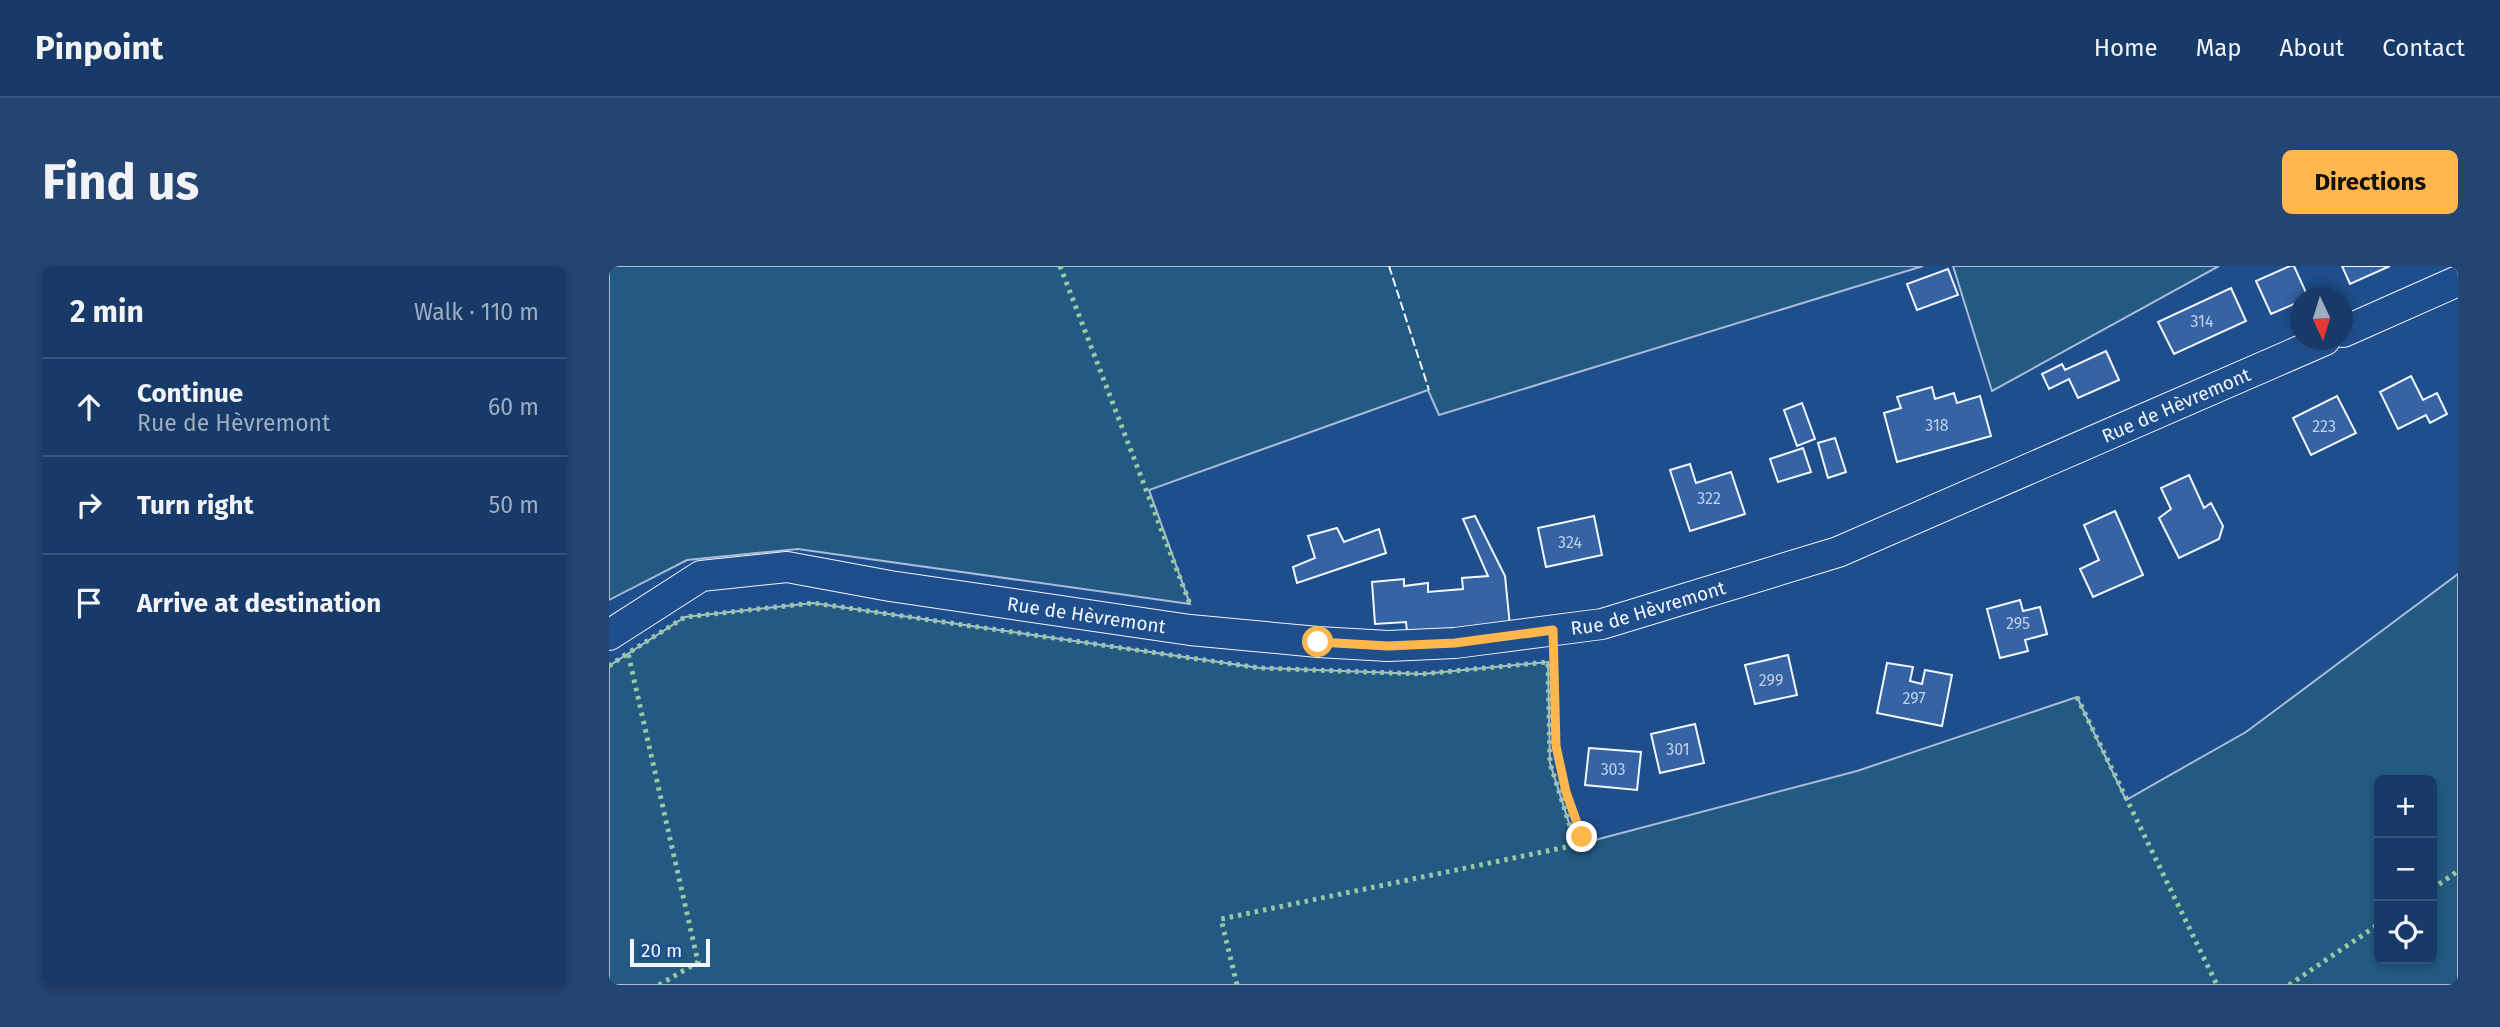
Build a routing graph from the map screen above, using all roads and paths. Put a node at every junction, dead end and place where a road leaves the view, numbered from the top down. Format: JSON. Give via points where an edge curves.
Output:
{"nodes":[{"id":1,"x":2458,"y":281,"type":"edge"},
{"id":2,"x":2353,"y":328,"type":"edge"},
{"id":3,"x":2302,"y":350,"type":"edge"},
{"id":4,"x":1553,"y":630,"type":"junction"},
{"id":5,"x":609,"y":635,"type":"edge"},
{"id":6,"x":1582,"y":837,"type":"dead end"}],
"edges":[{"from":1,"to":2,"type":"street"},
{"from":3,"to":4,"type":"street","name":"Rue de Hèvremont","via":[[1838,552],[1602,624]]},
{"from":4,"to":5,"type":"street","name":"Rue de Hèvremont","via":[[1455,643],[1318,642],[1190,630],[787,567],[701,576]]},
{"from":4,"to":6,"type":"path","via":[[1556,746]]}]}
